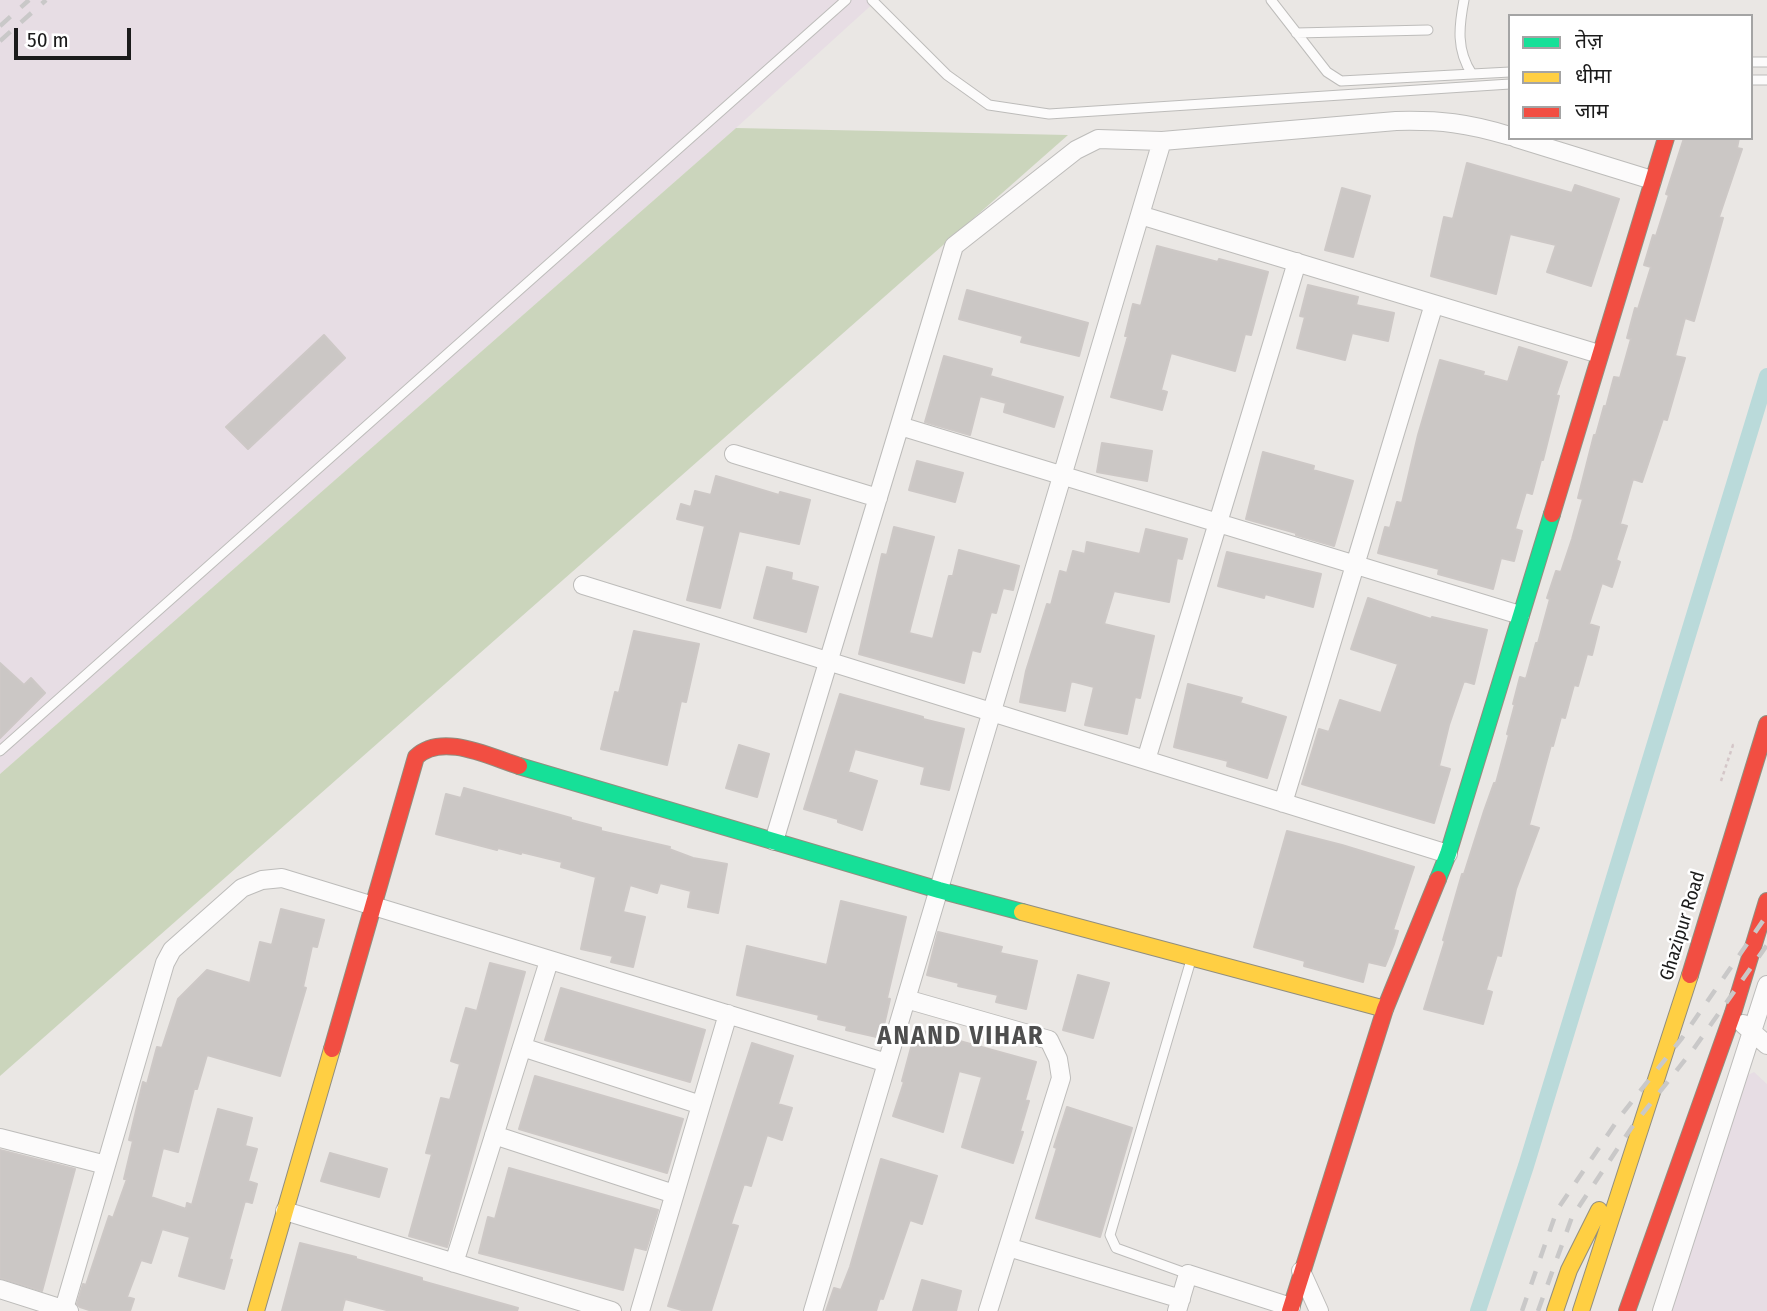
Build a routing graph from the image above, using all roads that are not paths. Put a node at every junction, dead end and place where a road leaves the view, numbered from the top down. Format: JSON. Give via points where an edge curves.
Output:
{"nodes":[{"id":1,"x":846,"y":0,"type":"edge"},
{"id":2,"x":872,"y":0,"type":"edge"},
{"id":3,"x":1271,"y":0,"type":"edge"},
{"id":4,"x":1464,"y":0,"type":"edge"},
{"id":5,"x":1428,"y":30,"type":"dead end"},
{"id":6,"x":1296,"y":33,"type":"junction"},
{"id":7,"x":1508,"y":72,"type":"edge"},
{"id":8,"x":1472,"y":74,"type":"junction"},
{"id":9,"x":1508,"y":84,"type":"edge"},
{"id":10,"x":1508,"y":135,"type":"edge"},
{"id":11,"x":1522,"y":140,"type":"edge"},
{"id":12,"x":1665,"y":140,"type":"edge"},
{"id":13,"x":1162,"y":141,"type":"junction"},
{"id":14,"x":1652,"y":180,"type":"junction"},
{"id":15,"x":1140,"y":215,"type":"junction"},
{"id":16,"x":1297,"y":262,"type":"junction"},
{"id":17,"x":1434,"y":304,"type":"junction"},
{"id":18,"x":1599,"y":354,"type":"junction"},
{"id":19,"x":900,"y":426,"type":"junction"},
{"id":20,"x":734,"y":454,"type":"dead end"},
{"id":21,"x":1063,"y":475,"type":"junction"},
{"id":22,"x":878,"y":498,"type":"junction"},
{"id":23,"x":1218,"y":522,"type":"junction"},
{"id":24,"x":1355,"y":564,"type":"junction"},
{"id":25,"x":583,"y":585,"type":"dead end"},
{"id":26,"x":1520,"y":615,"type":"junction"},
{"id":27,"x":828,"y":662,"type":"junction"},
{"id":28,"x":992,"y":712,"type":"junction"},
{"id":29,"x":1767,"y":724,"type":"edge"},
{"id":30,"x":0,"y":751,"type":"edge"},
{"id":31,"x":1146,"y":760,"type":"junction"},
{"id":32,"x":1283,"y":803,"type":"junction"},
{"id":33,"x":774,"y":841,"type":"junction"},
{"id":34,"x":1448,"y":854,"type":"junction"},
{"id":35,"x":939,"y":890,"type":"junction"},
{"id":36,"x":1767,"y":901,"type":"edge"},
{"id":37,"x":372,"y":908,"type":"junction"},
{"id":38,"x":1191,"y":958,"type":"junction"},
{"id":39,"x":549,"y":961,"type":"junction"},
{"id":40,"x":1744,"y":976,"type":"junction"},
{"id":41,"x":1766,"y":991,"type":"edge"},
{"id":42,"x":906,"y":999,"type":"junction"},
{"id":43,"x":1385,"y":1009,"type":"junction"},
{"id":44,"x":1733,"y":1013,"type":"junction"},
{"id":45,"x":728,"y":1014,"type":"junction"},
{"id":46,"x":1750,"y":1031,"type":"junction"},
{"id":47,"x":1767,"y":1045,"type":"edge"},
{"id":48,"x":522,"y":1047,"type":"junction"},
{"id":49,"x":887,"y":1063,"type":"junction"},
{"id":50,"x":701,"y":1105,"type":"junction"},
{"id":51,"x":494,"y":1135,"type":"junction"},
{"id":52,"x":0,"y":1138,"type":"edge"},
{"id":53,"x":1636,"y":1138,"type":"junction"},
{"id":54,"x":106,"y":1165,"type":"junction"},
{"id":55,"x":674,"y":1194,"type":"junction"},
{"id":56,"x":285,"y":1211,"type":"junction"},
{"id":57,"x":1008,"y":1247,"type":"junction"},
{"id":58,"x":454,"y":1262,"type":"junction"},
{"id":59,"x":1301,"y":1270,"type":"junction"},
{"id":60,"x":1188,"y":1274,"type":"junction"},
{"id":61,"x":0,"y":1289,"type":"edge"},
{"id":62,"x":1583,"y":1303,"type":"edge"},
{"id":63,"x":1179,"y":1305,"type":"edge"},
{"id":64,"x":1291,"y":1309,"type":"edge"},
{"id":65,"x":67,"y":1310,"type":"edge"},
{"id":66,"x":256,"y":1311,"type":"edge"},
{"id":67,"x":612,"y":1311,"type":"edge"},
{"id":68,"x":640,"y":1311,"type":"edge"},
{"id":69,"x":813,"y":1311,"type":"edge"},
{"id":70,"x":988,"y":1311,"type":"edge"},
{"id":71,"x":1320,"y":1311,"type":"edge"},
{"id":72,"x":1555,"y":1311,"type":"edge"},
{"id":73,"x":1627,"y":1311,"type":"edge"},
{"id":74,"x":1662,"y":1311,"type":"edge"}],
"edges":[{"from":1,"to":30,"type":"lane"},
{"from":2,"to":9,"type":"lane","via":[[947,75],[989,106],[1049,114]]},
{"from":3,"to":6,"type":"lane"},
{"from":4,"to":8,"type":"lane","via":[[1459,39]]},
{"from":5,"to":6,"type":"lane"},
{"from":6,"to":8,"type":"lane","via":[[1327,72],[1341,81]]},
{"from":7,"to":8,"type":"lane"},
{"from":10,"to":13,"type":"street","via":[[1472,125],[1396,121]]},
{"from":11,"to":14,"type":"street"},
{"from":12,"to":14,"type":"street"},
{"from":13,"to":15,"type":"street"},
{"from":13,"to":19,"type":"street","via":[[1098,139],[1086,143],[954,246]]},
{"from":14,"to":18,"type":"street"},
{"from":15,"to":16,"type":"street"},
{"from":15,"to":21,"type":"street"},
{"from":16,"to":17,"type":"street"},
{"from":16,"to":23,"type":"street"},
{"from":17,"to":18,"type":"street"},
{"from":17,"to":24,"type":"street"},
{"from":18,"to":26,"type":"street"},
{"from":19,"to":21,"type":"street"},
{"from":19,"to":22,"type":"street"},
{"from":20,"to":22,"type":"street"},
{"from":21,"to":23,"type":"street"},
{"from":21,"to":28,"type":"street"},
{"from":22,"to":27,"type":"street"},
{"from":23,"to":24,"type":"street"},
{"from":23,"to":31,"type":"street"},
{"from":24,"to":26,"type":"street"},
{"from":24,"to":32,"type":"street"},
{"from":25,"to":27,"type":"street"},
{"from":26,"to":34,"type":"street"},
{"from":27,"to":28,"type":"street"},
{"from":27,"to":33,"type":"street"},
{"from":28,"to":31,"type":"street"},
{"from":28,"to":35,"type":"street"},
{"from":29,"to":53,"type":"street","name":"Ghazipur Road"},
{"from":31,"to":32,"type":"street"},
{"from":32,"to":34,"type":"street"},
{"from":33,"to":35,"type":"street"},
{"from":33,"to":37,"type":"street","via":[[460,748],[431,745],[416,757]]},
{"from":34,"to":43,"type":"street"},
{"from":35,"to":38,"type":"street"},
{"from":35,"to":42,"type":"street"},
{"from":36,"to":40,"type":"street"},
{"from":37,"to":39,"type":"street"},
{"from":37,"to":54,"type":"street","via":[[282,878],[262,880],[242,888],[172,950]]},
{"from":37,"to":56,"type":"street"},
{"from":38,"to":43,"type":"street"},
{"from":38,"to":60,"type":"lane","via":[[1110,1235],[1116,1248]]},
{"from":39,"to":45,"type":"street"},
{"from":39,"to":48,"type":"street"},
{"from":40,"to":41,"type":"street"},
{"from":40,"to":44,"type":"street"},
{"from":41,"to":46,"type":"street"},
{"from":42,"to":49,"type":"street"},
{"from":42,"to":57,"type":"street","via":[[1049,1040],[1058,1059],[1061,1078]]},
{"from":43,"to":59,"type":"street"},
{"from":44,"to":46,"type":"street"},
{"from":44,"to":73,"type":"street"},
{"from":45,"to":49,"type":"street"},
{"from":45,"to":50,"type":"street"},
{"from":46,"to":47,"type":"street"},
{"from":46,"to":74,"type":"street"},
{"from":48,"to":50,"type":"street"},
{"from":48,"to":51,"type":"street"},
{"from":49,"to":69,"type":"street"},
{"from":50,"to":55,"type":"street"},
{"from":51,"to":55,"type":"street"},
{"from":51,"to":58,"type":"street"},
{"from":52,"to":54,"type":"street"},
{"from":53,"to":62,"type":"street"},
{"from":53,"to":72,"type":"street","via":[[1569,1270]]},
{"from":54,"to":65,"type":"street"},
{"from":55,"to":68,"type":"street"},
{"from":56,"to":58,"type":"street"},
{"from":56,"to":66,"type":"street"},
{"from":57,"to":63,"type":"street"},
{"from":57,"to":70,"type":"street"},
{"from":58,"to":67,"type":"street"},
{"from":59,"to":64,"type":"street"},
{"from":59,"to":71,"type":"street"},
{"from":60,"to":63,"type":"street"},
{"from":60,"to":64,"type":"street"},
{"from":61,"to":65,"type":"street"}]}
